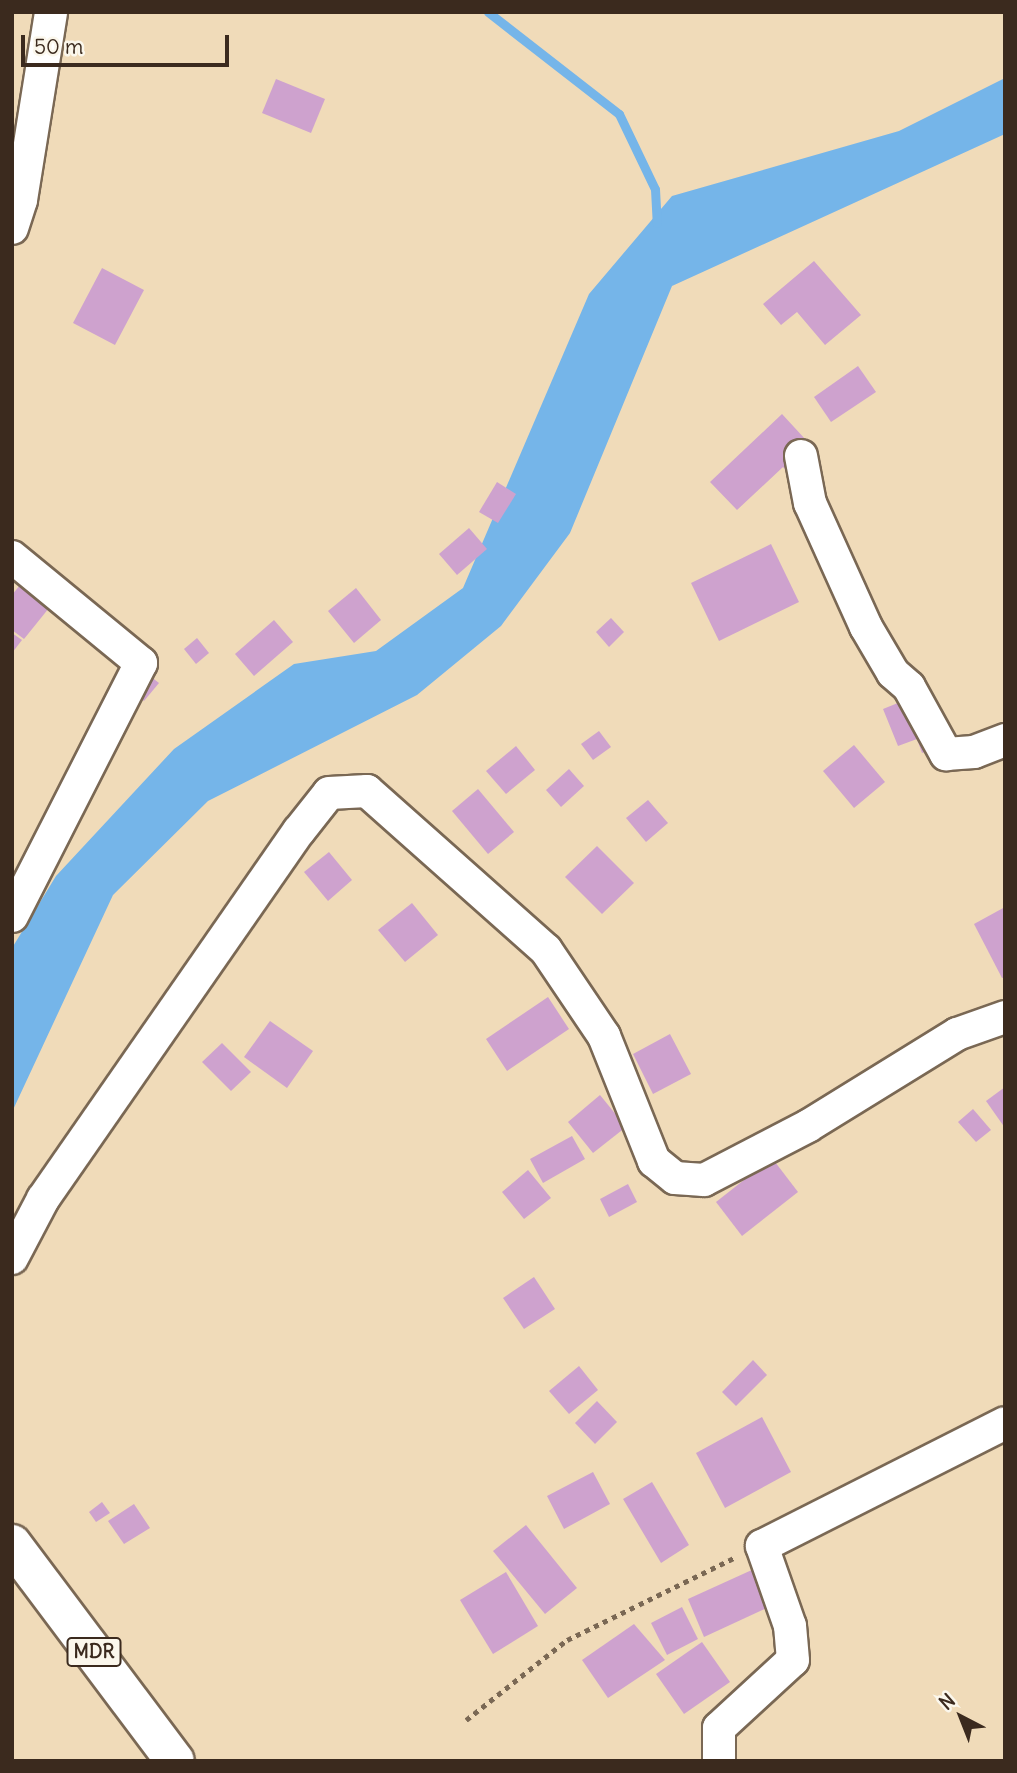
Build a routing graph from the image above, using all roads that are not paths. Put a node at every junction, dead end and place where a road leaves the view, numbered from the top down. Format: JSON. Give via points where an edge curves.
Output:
{"nodes":[{"id":1,"x":51,"y":12,"type":"edge"},
{"id":2,"x":12,"y":228,"type":"edge"},
{"id":3,"x":801,"y":456,"type":"dead end"},
{"id":4,"x":12,"y":557,"type":"edge"},
{"id":5,"x":1005,"y":740,"type":"edge"},
{"id":6,"x":12,"y":916,"type":"edge"},
{"id":7,"x":1005,"y":1017,"type":"edge"},
{"id":8,"x":12,"y":1258,"type":"edge"},
{"id":9,"x":1005,"y":1423,"type":"edge"},
{"id":10,"x":12,"y":1544,"type":"edge"},
{"id":11,"x":175,"y":1761,"type":"edge"},
{"id":12,"x":719,"y":1761,"type":"edge"}],
"edges":[{"from":1,"to":2,"type":"street","via":[[22,200]]},
{"from":3,"to":5,"type":"street","via":[[810,503],[866,627],[893,673],[909,687],[946,754],[974,752]]},
{"from":4,"to":6,"type":"street","via":[[141,663]]},
{"from":7,"to":8,"type":"street","via":[[957,1034],[808,1125],[704,1180],[676,1178],[654,1161],[604,1036],[546,950],[367,790],[329,793],[43,1199]]},
{"from":9,"to":12,"type":"street","via":[[762,1546],[790,1626],[793,1660],[719,1728]]},
{"from":10,"to":11,"type":"main road","number":"MDR"}]}
